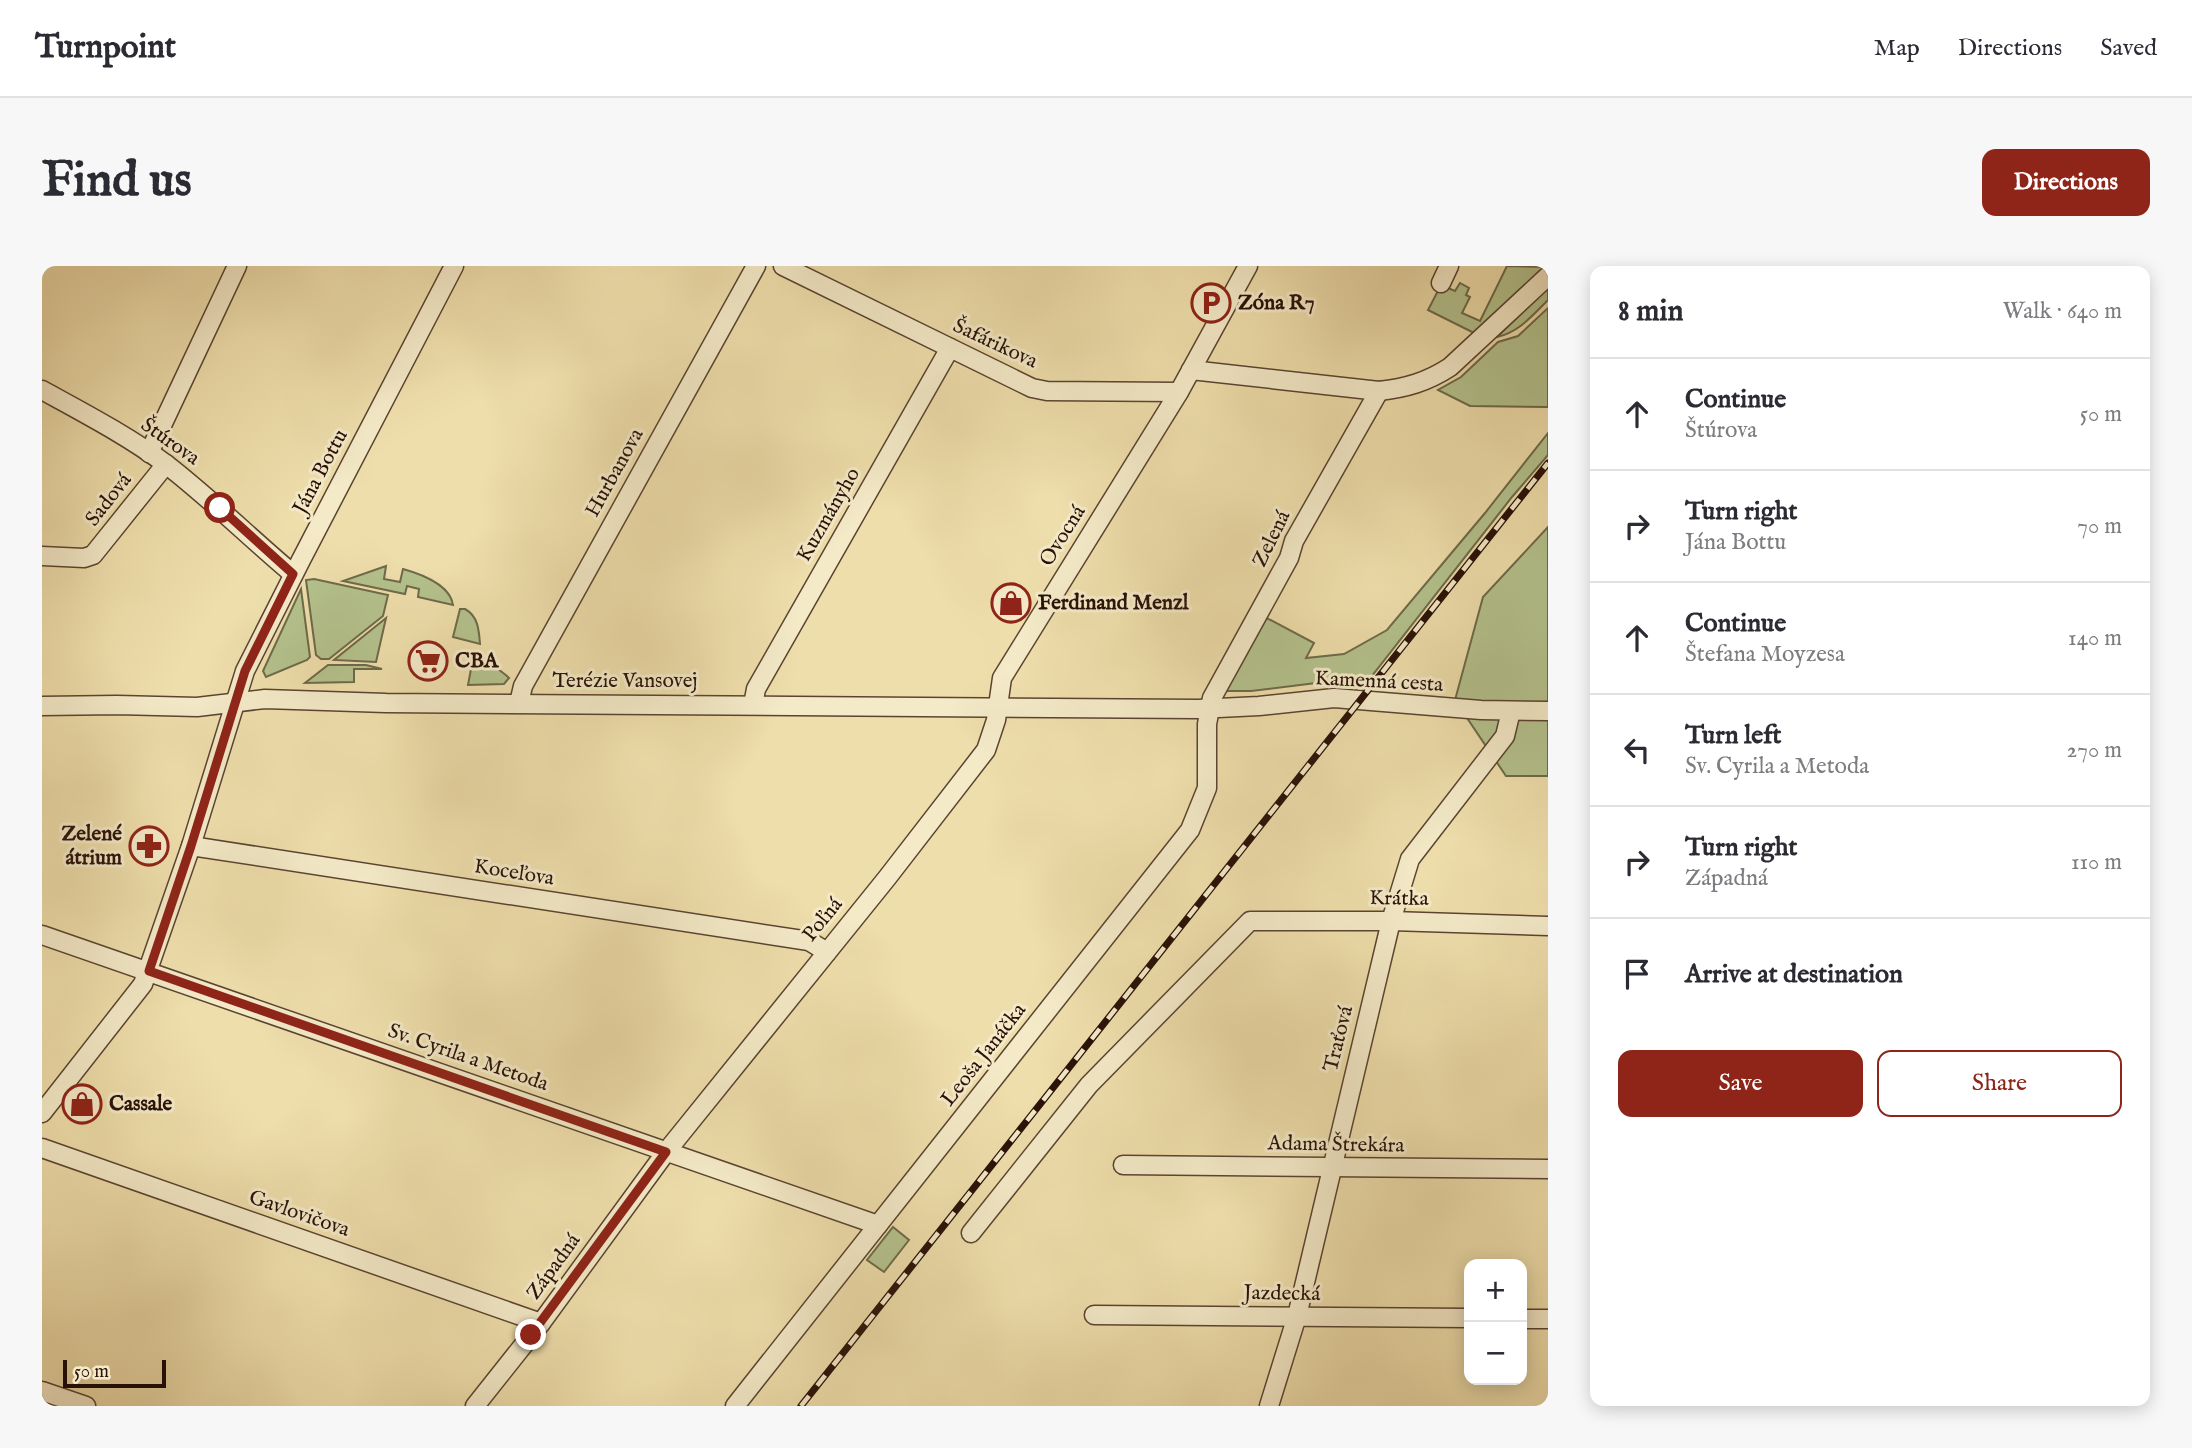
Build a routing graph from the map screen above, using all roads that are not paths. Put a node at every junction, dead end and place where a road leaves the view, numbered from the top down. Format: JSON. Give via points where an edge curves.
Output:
{"nodes":[{"id":1,"x":237,"y":266,"type":"edge"},
{"id":2,"x":454,"y":266,"type":"edge"},
{"id":3,"x":756,"y":266,"type":"edge"},
{"id":4,"x":783,"y":266,"type":"edge"},
{"id":5,"x":1248,"y":266,"type":"edge"},
{"id":6,"x":1449,"y":266,"type":"edge"},
{"id":7,"x":1548,"y":276,"type":"edge"},
{"id":8,"x":1441,"y":283,"type":"dead end"},
{"id":9,"x":950,"y":348,"type":"junction"},
{"id":10,"x":1191,"y":370,"type":"junction"},
{"id":11,"x":42,"y":390,"type":"edge"},
{"id":12,"x":1379,"y":391,"type":"junction"},
{"id":13,"x":1179,"y":393,"type":"junction"},
{"id":14,"x":149,"y":453,"type":"junction"},
{"id":15,"x":166,"y":464,"type":"junction"},
{"id":16,"x":42,"y":556,"type":"edge"},
{"id":17,"x":293,"y":574,"type":"junction"},
{"id":18,"x":234,"y":703,"type":"junction"},
{"id":19,"x":519,"y":703,"type":"junction"},
{"id":20,"x":753,"y":705,"type":"junction"},
{"id":21,"x":42,"y":706,"type":"edge"},
{"id":22,"x":997,"y":708,"type":"junction"},
{"id":23,"x":1209,"y":709,"type":"junction"},
{"id":24,"x":1511,"y":711,"type":"junction"},
{"id":25,"x":1548,"y":711,"type":"edge"},
{"id":26,"x":191,"y":846,"type":"junction"},
{"id":27,"x":1391,"y":921,"type":"junction"},
{"id":28,"x":1548,"y":926,"type":"edge"},
{"id":29,"x":42,"y":935,"type":"edge"},
{"id":30,"x":827,"y":952,"type":"junction"},
{"id":31,"x":149,"y":971,"type":"junction"},
{"id":32,"x":42,"y":1113,"type":"edge"},
{"id":33,"x":42,"y":1148,"type":"edge"},
{"id":34,"x":666,"y":1152,"type":"junction"},
{"id":35,"x":1123,"y":1165,"type":"dead end"},
{"id":36,"x":1331,"y":1168,"type":"junction"},
{"id":37,"x":1548,"y":1169,"type":"edge"},
{"id":38,"x":878,"y":1225,"type":"junction"},
{"id":39,"x":971,"y":1233,"type":"dead end"},
{"id":40,"x":1094,"y":1315,"type":"dead end"},
{"id":41,"x":1297,"y":1316,"type":"junction"},
{"id":42,"x":1464,"y":1318,"type":"edge"},
{"id":43,"x":1527,"y":1319,"type":"edge"},
{"id":44,"x":1548,"y":1319,"type":"edge"},
{"id":45,"x":541,"y":1323,"type":"junction"},
{"id":46,"x":42,"y":1391,"type":"edge"},
{"id":47,"x":86,"y":1406,"type":"edge"},
{"id":48,"x":475,"y":1406,"type":"edge"},
{"id":49,"x":736,"y":1406,"type":"edge"},
{"id":50,"x":1269,"y":1406,"type":"edge"}],
"edges":[{"from":1,"to":14,"type":"street"},
{"from":2,"to":17,"type":"street","name":"Jána Bottu"},
{"from":3,"to":19,"type":"street","name":"Hurbanova","via":[[523,686]]},
{"from":4,"to":9,"type":"street","name":"Šafárikova"},
{"from":5,"to":10,"type":"street"},
{"from":6,"to":8,"type":"street"},
{"from":7,"to":12,"type":"street","via":[[1450,367],[1419,383]]},
{"from":9,"to":13,"type":"street","name":"Šafárikova","via":[[1039,390]]},
{"from":9,"to":20,"type":"street","name":"Kuzmányho","via":[[756,689]]},
{"from":10,"to":12,"type":"street"},
{"from":10,"to":13,"type":"street"},
{"from":11,"to":14,"type":"street","name":"Štúrova"},
{"from":12,"to":23,"type":"street","name":"Zelená","via":[[1294,541]]},
{"from":13,"to":22,"type":"street","name":"Ovocná","via":[[1002,678]]},
{"from":14,"to":15,"type":"street","name":"Štúrova"},
{"from":15,"to":16,"type":"street","name":"Sadová","via":[[93,555]]},
{"from":15,"to":17,"type":"street","name":"Štúrova"},
{"from":17,"to":18,"type":"street","name":"Jána Bottu"},
{"from":18,"to":19,"type":"street","name":"Terézie Vansovej","via":[[269,699]]},
{"from":18,"to":21,"type":"street","name":"Terézie Vansovej"},
{"from":18,"to":26,"type":"street","name":"Jána Bottu"},
{"from":19,"to":20,"type":"street","name":"Terézie Vansovej"},
{"from":20,"to":22,"type":"street","name":"Terézie Vansovej"},
{"from":22,"to":23,"type":"street","name":"Terézie Vansovej"},
{"from":22,"to":30,"type":"street","name":"Poľná","via":[[986,750]]},
{"from":23,"to":24,"type":"street","name":"Kamenná cesta","via":[[1334,698]]},
{"from":23,"to":38,"type":"street","name":"Leoša Janáčka","via":[[1207,788],[1190,830]]},
{"from":24,"to":25,"type":"street","name":"Kamenná cesta"},
{"from":24,"to":27,"type":"street","name":"Traťová","via":[[1505,736],[1410,859]]},
{"from":26,"to":30,"type":"street","name":"Koceľova","via":[[809,941]]},
{"from":26,"to":31,"type":"street","name":"Jána Bottu"},
{"from":27,"to":28,"type":"street","name":"Krátka"},
{"from":27,"to":36,"type":"street","name":"Traťová"},
{"from":27,"to":39,"type":"street","name":"Krátka","via":[[1250,921],[1089,1085]]},
{"from":29,"to":31,"type":"street","name":"Sv. Cyrila a Metoda"},
{"from":30,"to":34,"type":"street","name":"Poľná"},
{"from":31,"to":32,"type":"street","name":"Jána Bottu"},
{"from":31,"to":34,"type":"street","name":"Sv. Cyrila a Metoda"},
{"from":33,"to":45,"type":"street","name":"Gavlovičova"},
{"from":34,"to":38,"type":"street","name":"Sv. Cyrila a Metoda"},
{"from":34,"to":45,"type":"street","name":"Západná"},
{"from":35,"to":36,"type":"street","name":"Adama Štrekára"},
{"from":36,"to":37,"type":"street","name":"Adama Štrekára"},
{"from":36,"to":41,"type":"street","name":"Traťová"},
{"from":38,"to":49,"type":"street","name":"Leoša Janáčka"},
{"from":40,"to":41,"type":"street","name":"Jazdecká"},
{"from":41,"to":42,"type":"street","name":"Jazdecká"},
{"from":41,"to":50,"type":"street","name":"Traťová"},
{"from":43,"to":44,"type":"street"},
{"from":45,"to":48,"type":"street","name":"Západná"},
{"from":46,"to":47,"type":"street"}]}
